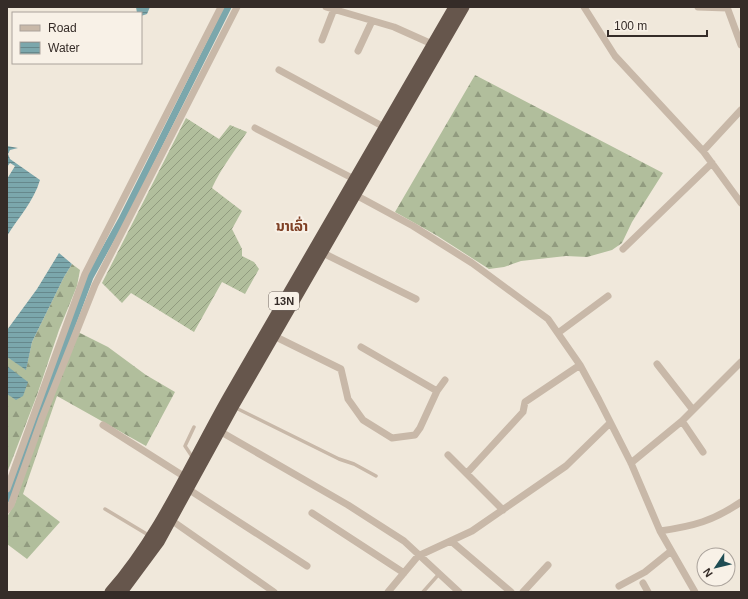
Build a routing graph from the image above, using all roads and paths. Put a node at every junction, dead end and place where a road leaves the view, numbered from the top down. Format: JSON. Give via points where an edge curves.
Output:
{"nodes":[{"id":1,"x":221,"y":7,"type":"edge"},
{"id":2,"x":237,"y":7,"type":"edge"},
{"id":3,"x":326,"y":7,"type":"edge"},
{"id":4,"x":454,"y":7,"type":"edge"},
{"id":5,"x":464,"y":7,"type":"edge"},
{"id":6,"x":584,"y":7,"type":"edge"},
{"id":7,"x":698,"y":7,"type":"edge"},
{"id":8,"x":727,"y":7,"type":"edge"},
{"id":9,"x":334,"y":9,"type":"junction"},
{"id":10,"x":372,"y":21,"type":"junction"},
{"id":11,"x":322,"y":40,"type":"dead end"},
{"id":12,"x":432,"y":44,"type":"junction"},
{"id":13,"x":741,"y":45,"type":"edge"},
{"id":14,"x":358,"y":51,"type":"dead end"},
{"id":15,"x":279,"y":70,"type":"dead end"},
{"id":16,"x":741,"y":110,"type":"edge"},
{"id":17,"x":384,"y":127,"type":"junction"},
{"id":18,"x":255,"y":128,"type":"dead end"},
{"id":19,"x":703,"y":151,"type":"junction"},
{"id":20,"x":712,"y":163,"type":"junction"},
{"id":21,"x":358,"y":181,"type":"junction"},
{"id":22,"x":352,"y":193,"type":"junction"},
{"id":23,"x":741,"y":203,"type":"edge"},
{"id":24,"x":118,"y":211,"type":"junction"},
{"id":25,"x":132,"y":217,"type":"junction"},
{"id":26,"x":623,"y":249,"type":"dead end"},
{"id":27,"x":323,"y":253,"type":"junction"},
{"id":28,"x":608,"y":296,"type":"dead end"},
{"id":29,"x":416,"y":299,"type":"dead end"},
{"id":30,"x":558,"y":333,"type":"junction"},
{"id":31,"x":274,"y":336,"type":"junction"},
{"id":32,"x":362,"y":347,"type":"dead end"},
{"id":33,"x":741,"y":362,"type":"edge"},
{"id":34,"x":657,"y":364,"type":"dead end"},
{"id":35,"x":580,"y":365,"type":"junction"},
{"id":36,"x":445,"y":380,"type":"dead end"},
{"id":37,"x":437,"y":391,"type":"junction"},
{"id":38,"x":233,"y":407,"type":"junction"},
{"id":39,"x":693,"y":410,"type":"junction"},
{"id":40,"x":682,"y":421,"type":"junction"},
{"id":41,"x":610,"y":423,"type":"junction"},
{"id":42,"x":103,"y":425,"type":"dead end"},
{"id":43,"x":194,"y":427,"type":"dead end"},
{"id":44,"x":216,"y":429,"type":"junction"},
{"id":45,"x":703,"y":452,"type":"dead end"},
{"id":46,"x":448,"y":455,"type":"dead end"},
{"id":47,"x":194,"y":459,"type":"junction"},
{"id":48,"x":631,"y":463,"type":"junction"},
{"id":49,"x":467,"y":473,"type":"junction"},
{"id":50,"x":376,"y":476,"type":"dead end"},
{"id":51,"x":185,"y":477,"type":"junction"},
{"id":52,"x":7,"y":489,"type":"edge"},
{"id":53,"x":188,"y":489,"type":"junction"},
{"id":54,"x":741,"y":502,"type":"edge"},
{"id":55,"x":105,"y":509,"type":"dead end"},
{"id":56,"x":7,"y":510,"type":"edge"},
{"id":57,"x":504,"y":510,"type":"junction"},
{"id":58,"x":312,"y":513,"type":"dead end"},
{"id":59,"x":171,"y":520,"type":"junction"},
{"id":60,"x":660,"y":531,"type":"junction"},
{"id":61,"x":151,"y":536,"type":"junction"},
{"id":62,"x":452,"y":541,"type":"junction"},
{"id":63,"x":671,"y":551,"type":"junction"},
{"id":64,"x":418,"y":556,"type":"junction"},
{"id":65,"x":548,"y":565,"type":"dead end"},
{"id":66,"x":307,"y":566,"type":"dead end"},
{"id":67,"x":404,"y":573,"type":"junction"},
{"id":68,"x":439,"y":574,"type":"junction"},
{"id":69,"x":643,"y":584,"type":"dead end"},
{"id":70,"x":619,"y":586,"type":"dead end"},
{"id":71,"x":110,"y":592,"type":"edge"},
{"id":72,"x":122,"y":592,"type":"edge"},
{"id":73,"x":274,"y":592,"type":"edge"},
{"id":74,"x":388,"y":592,"type":"edge"},
{"id":75,"x":423,"y":592,"type":"edge"},
{"id":76,"x":459,"y":592,"type":"edge"},
{"id":77,"x":511,"y":592,"type":"edge"},
{"id":78,"x":523,"y":592,"type":"edge"},
{"id":79,"x":648,"y":592,"type":"edge"},
{"id":80,"x":695,"y":592,"type":"edge"}],
"edges":[{"from":1,"to":24,"type":"street"},
{"from":2,"to":25,"type":"street"},
{"from":3,"to":9,"type":"street"},
{"from":4,"to":12,"type":"highway","number":"13N"},
{"from":5,"to":21,"type":"highway","number":"13N"},
{"from":6,"to":19,"type":"street","via":[[615,56]]},
{"from":7,"to":8,"type":"street"},
{"from":8,"to":13,"type":"street"},
{"from":9,"to":10,"type":"street"},
{"from":9,"to":11,"type":"street"},
{"from":10,"to":12,"type":"street","via":[[394,27]]},
{"from":10,"to":14,"type":"street"},
{"from":12,"to":17,"type":"highway","number":"13N"},
{"from":15,"to":17,"type":"street"},
{"from":16,"to":19,"type":"street"},
{"from":17,"to":21,"type":"highway","number":"13N"},
{"from":18,"to":21,"type":"street"},
{"from":19,"to":20,"type":"street"},
{"from":20,"to":23,"type":"street"},
{"from":20,"to":26,"type":"street"},
{"from":21,"to":22,"type":"highway","number":"13N"},
{"from":22,"to":27,"type":"highway","number":"13N"},
{"from":22,"to":30,"type":"street","via":[[413,226],[472,263],[548,319]]},
{"from":22,"to":44,"type":"highway","number":"13N"},
{"from":24,"to":25,"type":"street"},
{"from":24,"to":52,"type":"street","via":[[85,274]]},
{"from":25,"to":56,"type":"street","via":[[95,285]]},
{"from":27,"to":29,"type":"street"},
{"from":27,"to":31,"type":"highway","number":"13N"},
{"from":28,"to":30,"type":"street"},
{"from":30,"to":35,"type":"street"},
{"from":31,"to":37,"type":"street","via":[[342,369],[348,398],[363,420],[392,438],[414,435],[420,428]]},
{"from":31,"to":38,"type":"highway","number":"13N"},
{"from":32,"to":37,"type":"street"},
{"from":33,"to":39,"type":"street"},
{"from":34,"to":39,"type":"street"},
{"from":35,"to":41,"type":"street"},
{"from":35,"to":49,"type":"street","via":[[525,402],[524,412]]},
{"from":36,"to":37,"type":"street"},
{"from":38,"to":44,"type":"highway","number":"13N"},
{"from":38,"to":50,"type":"lane"},
{"from":39,"to":40,"type":"street"},
{"from":40,"to":45,"type":"street"},
{"from":40,"to":48,"type":"street"},
{"from":41,"to":48,"type":"street"},
{"from":41,"to":57,"type":"street","via":[[566,466]]},
{"from":42,"to":51,"type":"street"},
{"from":43,"to":47,"type":"lane","via":[[185,446]]},
{"from":44,"to":47,"type":"highway","number":"13N"},
{"from":44,"to":53,"type":"highway","number":"13N"},
{"from":44,"to":64,"type":"street","via":[[348,505],[404,541]]},
{"from":46,"to":49,"type":"street"},
{"from":47,"to":51,"type":"highway","number":"13N"},
{"from":48,"to":60,"type":"street"},
{"from":49,"to":57,"type":"street"},
{"from":51,"to":61,"type":"highway","number":"13N"},
{"from":53,"to":59,"type":"highway","number":"13N"},
{"from":53,"to":66,"type":"street"},
{"from":54,"to":60,"type":"street","via":[[722,514],[692,526]]},
{"from":55,"to":61,"type":"lane"},
{"from":57,"to":62,"type":"street"},
{"from":58,"to":67,"type":"street"},
{"from":59,"to":72,"type":"highway","number":"13N","via":[[159,542]]},
{"from":59,"to":73,"type":"street"},
{"from":60,"to":63,"type":"street"},
{"from":61,"to":71,"type":"highway","number":"13N"},
{"from":62,"to":64,"type":"street"},
{"from":62,"to":77,"type":"street"},
{"from":63,"to":70,"type":"street","via":[[645,572]]},
{"from":63,"to":80,"type":"street"},
{"from":64,"to":67,"type":"street"},
{"from":64,"to":68,"type":"street"},
{"from":65,"to":78,"type":"street"},
{"from":67,"to":74,"type":"street"},
{"from":68,"to":75,"type":"lane"},
{"from":68,"to":76,"type":"street"},
{"from":69,"to":79,"type":"street"}]}
